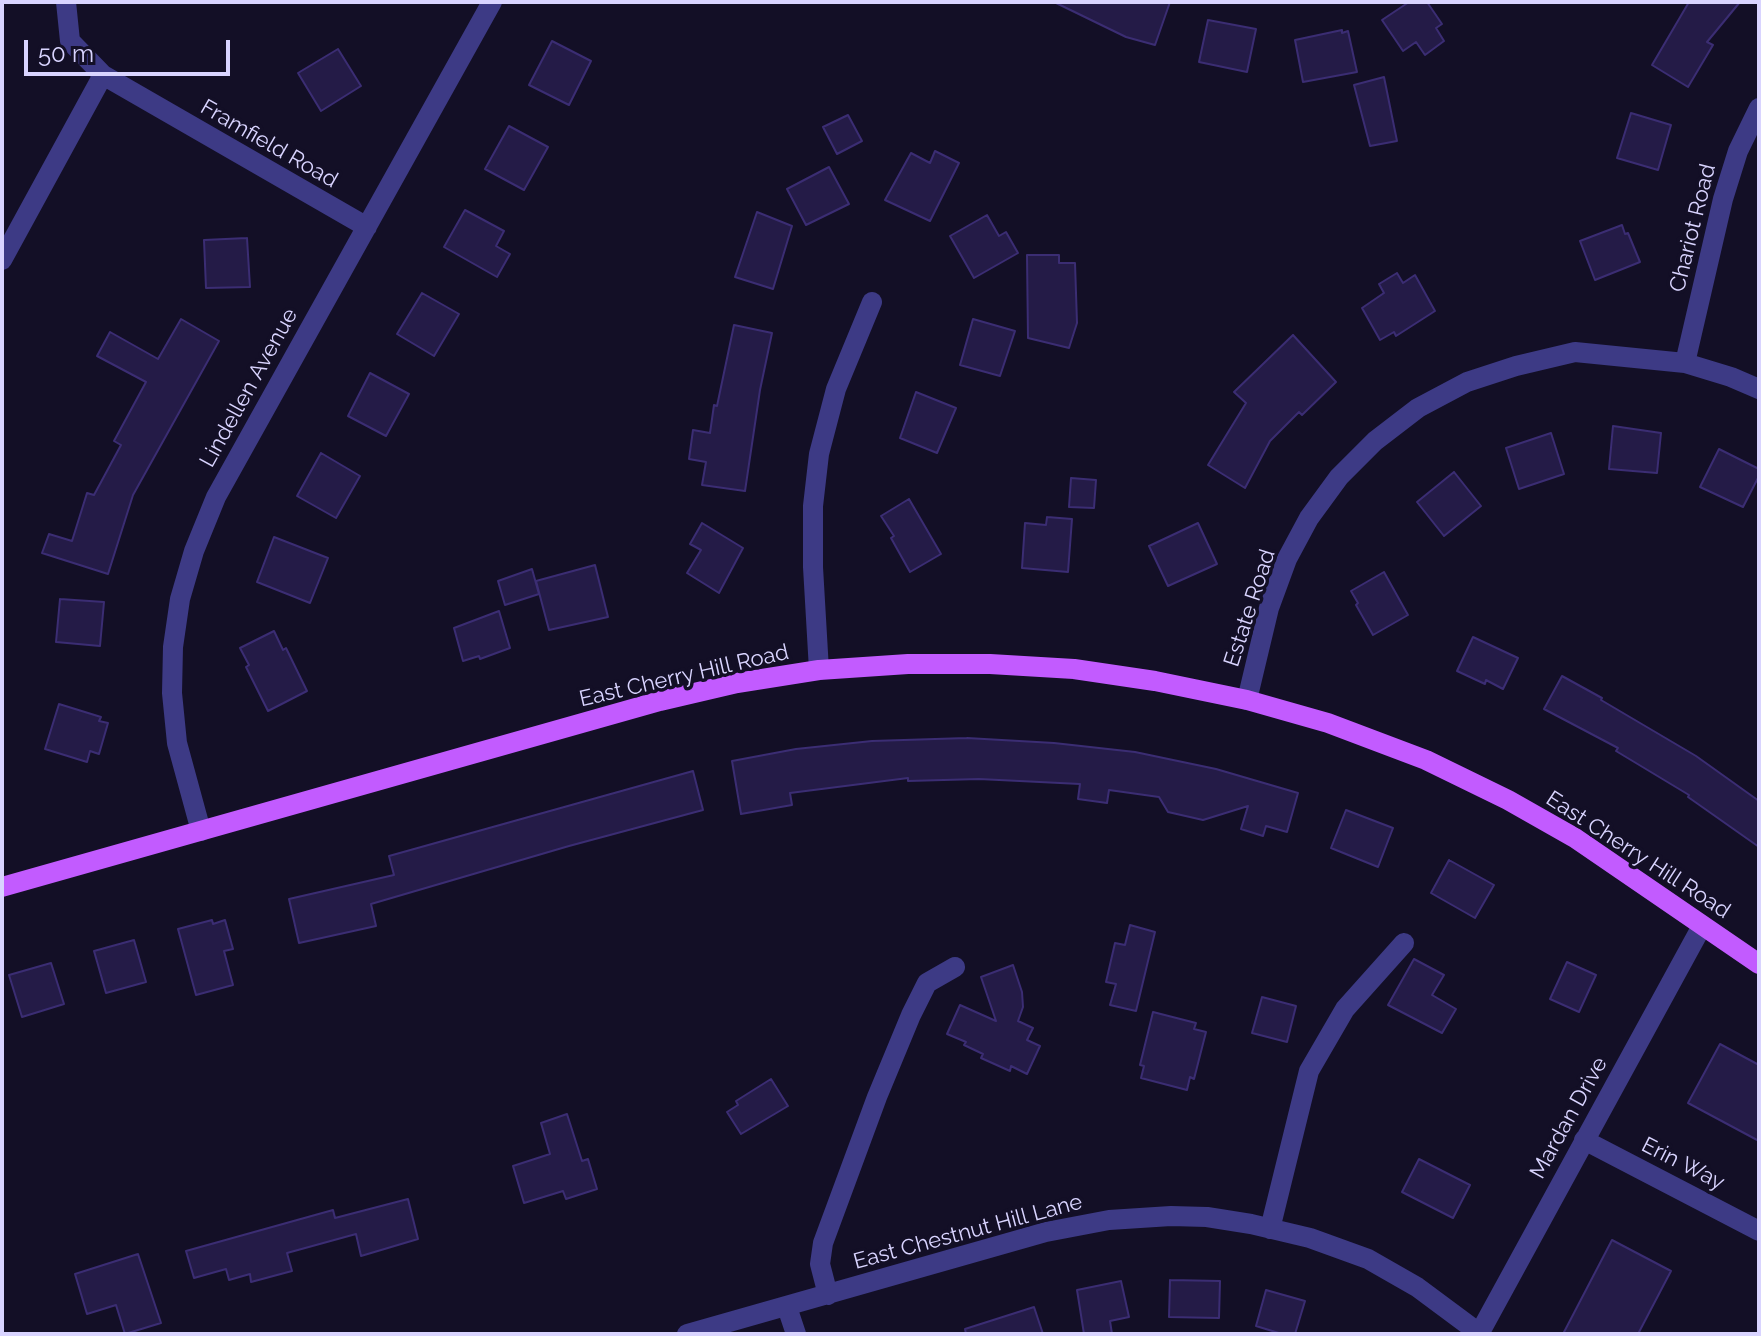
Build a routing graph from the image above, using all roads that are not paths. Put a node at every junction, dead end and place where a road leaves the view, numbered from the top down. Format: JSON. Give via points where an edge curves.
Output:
{"nodes":[{"id":1,"x":66,"y":2,"type":"edge"},
{"id":2,"x":492,"y":2,"type":"edge"},
{"id":3,"x":103,"y":75,"type":"junction"},
{"id":4,"x":1759,"y":108,"type":"edge"},
{"id":5,"x":367,"y":227,"type":"junction"},
{"id":6,"x":2,"y":260,"type":"edge"},
{"id":7,"x":872,"y":302,"type":"dead end"},
{"id":8,"x":1685,"y":363,"type":"junction"},
{"id":9,"x":1759,"y":389,"type":"edge"},
{"id":10,"x":819,"y":670,"type":"junction"},
{"id":11,"x":1247,"y":700,"type":"junction"},
{"id":12,"x":201,"y":831,"type":"junction"},
{"id":13,"x":2,"y":887,"type":"edge"},
{"id":14,"x":1702,"y":926,"type":"junction"},
{"id":15,"x":1404,"y":943,"type":"dead end"},
{"id":16,"x":1759,"y":964,"type":"edge"},
{"id":17,"x":955,"y":967,"type":"dead end"},
{"id":18,"x":1584,"y":1140,"type":"junction"},
{"id":19,"x":1270,"y":1229,"type":"junction"},
{"id":20,"x":1759,"y":1231,"type":"edge"},
{"id":21,"x":828,"y":1295,"type":"junction"},
{"id":22,"x":787,"y":1307,"type":"junction"},
{"id":23,"x":1479,"y":1333,"type":"edge"},
{"id":24,"x":687,"y":1334,"type":"edge"},
{"id":25,"x":796,"y":1334,"type":"edge"}],
"edges":[{"from":1,"to":3,"type":"street","name":"Framfield Road","via":[[70,41]]},
{"from":2,"to":5,"type":"street","name":"Lindellen Avenue"},
{"from":3,"to":5,"type":"street","name":"Framfield Road"},
{"from":3,"to":6,"type":"street"},
{"from":4,"to":8,"type":"street","name":"Chariot Road","via":[[1723,199]]},
{"from":5,"to":12,"type":"street","name":"Lindellen Avenue","via":[[216,497],[180,599],[172,693],[177,743]]},
{"from":7,"to":10,"type":"street","via":[[836,389],[819,454],[813,521]]},
{"from":8,"to":9,"type":"street","name":"Estate Road"},
{"from":8,"to":11,"type":"street","name":"Estate Road","via":[[1575,352],[1467,382],[1418,408],[1339,477],[1309,518],[1269,608]]},
{"from":10,"to":11,"type":"main road","name":"East Cherry Hill Road","via":[[908,664],[1074,669]]},
{"from":10,"to":12,"type":"main road","name":"East Cherry Hill Road","via":[[660,701]]},
{"from":11,"to":14,"type":"main road","name":"East Cherry Hill Road","via":[[1328,723],[1494,793],[1575,838]]},
{"from":12,"to":13,"type":"main road","name":"East Cherry Hill Road"},
{"from":14,"to":16,"type":"main road","name":"East Cherry Hill Road"},
{"from":14,"to":18,"type":"street","name":"Mardan Drive"},
{"from":15,"to":19,"type":"street","via":[[1345,1009],[1309,1071]]},
{"from":17,"to":21,"type":"street","via":[[927,983],[877,1097],[823,1243],[820,1264]]},
{"from":18,"to":20,"type":"street","name":"Erin Way"},
{"from":18,"to":23,"type":"street","name":"Mardan Drive"},
{"from":19,"to":21,"type":"street","name":"East Chestnut Hill Lane","via":[[1207,1217],[1109,1220],[1007,1242]]},
{"from":19,"to":23,"type":"street","name":"East Chestnut Hill Lane","via":[[1368,1259]]},
{"from":21,"to":22,"type":"street","name":"East Chestnut Hill Lane"},
{"from":22,"to":24,"type":"street","name":"East Chestnut Hill Lane"},
{"from":22,"to":25,"type":"street"}]}
